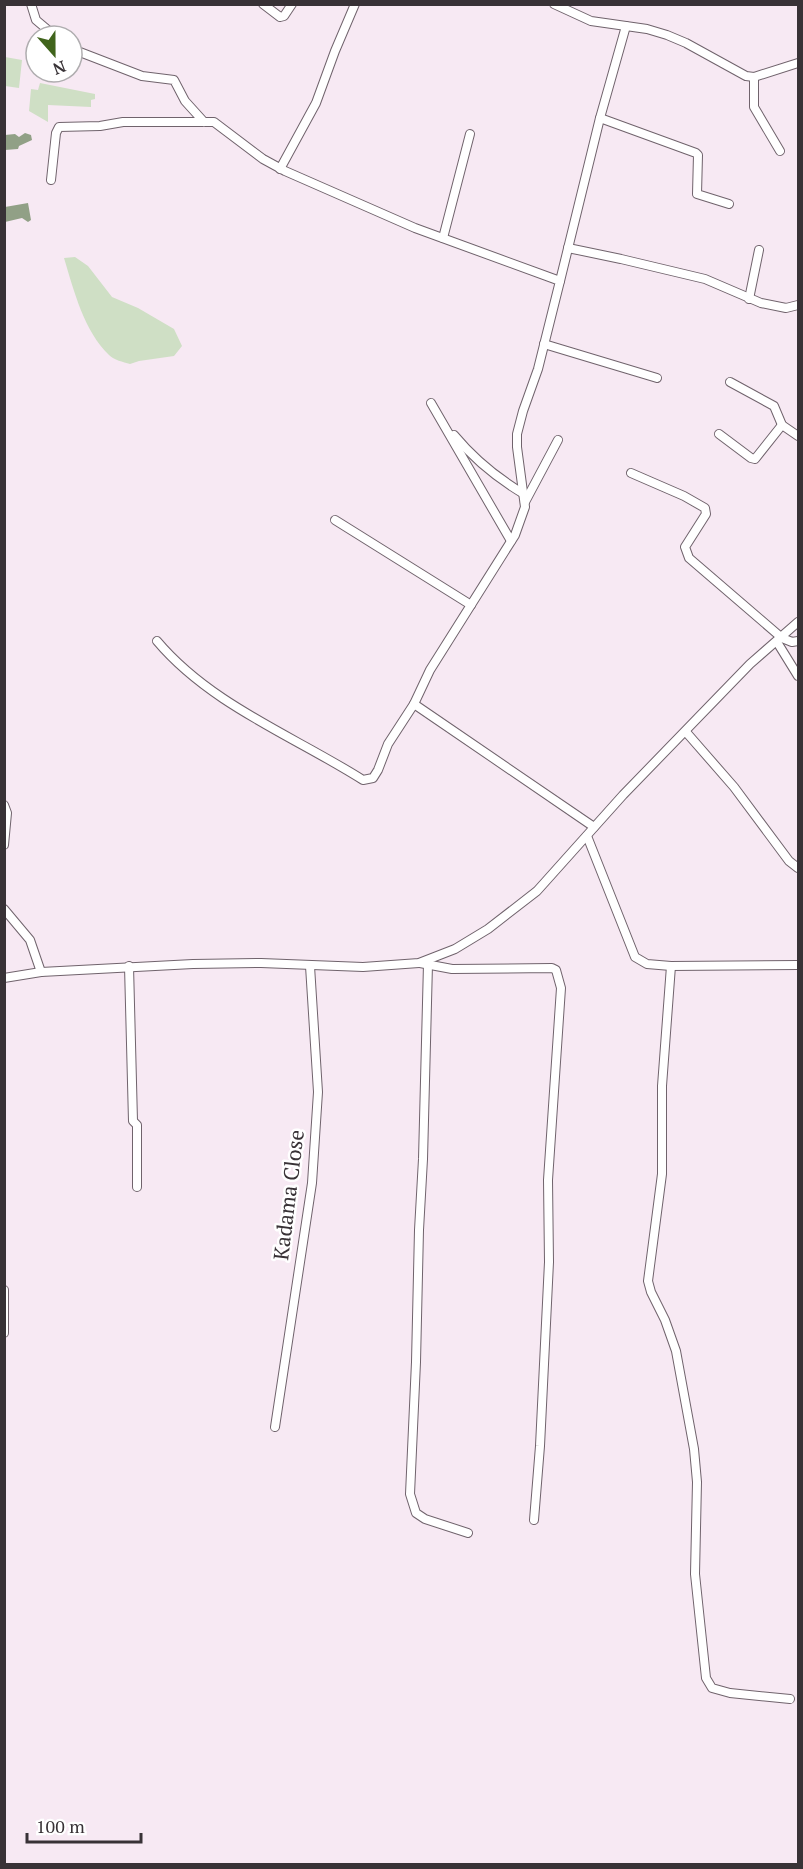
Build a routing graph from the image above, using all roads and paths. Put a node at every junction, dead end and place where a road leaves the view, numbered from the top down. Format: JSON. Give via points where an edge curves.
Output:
{"nodes":[{"id":1,"x":31,"y":4,"type":"edge"},
{"id":2,"x":262,"y":4,"type":"edge"},
{"id":3,"x":292,"y":4,"type":"edge"},
{"id":4,"x":355,"y":4,"type":"edge"},
{"id":5,"x":554,"y":4,"type":"edge"},
{"id":6,"x":41,"y":24,"type":"edge"},
{"id":7,"x":626,"y":26,"type":"junction"},
{"id":8,"x":84,"y":54,"type":"edge"},
{"id":9,"x":798,"y":63,"type":"edge"},
{"id":10,"x":754,"y":77,"type":"junction"},
{"id":11,"x":600,"y":118,"type":"junction"},
{"id":12,"x":204,"y":122,"type":"junction"},
{"id":13,"x":470,"y":134,"type":"dead end"},
{"id":14,"x":780,"y":151,"type":"dead end"},
{"id":15,"x":280,"y":169,"type":"junction"},
{"id":16,"x":51,"y":180,"type":"dead end"},
{"id":17,"x":729,"y":204,"type":"dead end"},
{"id":18,"x":443,"y":238,"type":"junction"},
{"id":19,"x":568,"y":248,"type":"junction"},
{"id":20,"x":759,"y":250,"type":"dead end"},
{"id":21,"x":560,"y":281,"type":"junction"},
{"id":22,"x":749,"y":299,"type":"junction"},
{"id":23,"x":798,"y":305,"type":"edge"},
{"id":24,"x":544,"y":344,"type":"junction"},
{"id":25,"x":657,"y":378,"type":"dead end"},
{"id":26,"x":730,"y":382,"type":"dead end"},
{"id":27,"x":782,"y":425,"type":"junction"},
{"id":28,"x":719,"y":434,"type":"dead end"},
{"id":29,"x":798,"y":436,"type":"edge"},
{"id":30,"x":558,"y":440,"type":"dead end"},
{"id":31,"x":631,"y":473,"type":"dead end"},
{"id":32,"x":524,"y":498,"type":"junction"},
{"id":33,"x":335,"y":520,"type":"dead end"},
{"id":34,"x":511,"y":541,"type":"junction"},
{"id":35,"x":471,"y":606,"type":"junction"},
{"id":36,"x":798,"y":622,"type":"edge"},
{"id":37,"x":779,"y":640,"type":"junction"},
{"id":38,"x":157,"y":641,"type":"dead end"},
{"id":39,"x":798,"y":641,"type":"edge"},
{"id":40,"x":798,"y":676,"type":"edge"},
{"id":41,"x":414,"y":704,"type":"junction"},
{"id":42,"x":686,"y":732,"type":"junction"},
{"id":43,"x":4,"y":805,"type":"edge"},
{"id":44,"x":594,"y":827,"type":"junction"},
{"id":45,"x":587,"y":836,"type":"junction"},
{"id":46,"x":4,"y":845,"type":"edge"},
{"id":47,"x":798,"y":868,"type":"edge"},
{"id":48,"x":4,"y":909,"type":"edge"},
{"id":49,"x":424,"y":964,"type":"junction"},
{"id":50,"x":798,"y":965,"type":"edge"},
{"id":51,"x":129,"y":966,"type":"junction"},
{"id":52,"x":310,"y":966,"type":"junction"},
{"id":53,"x":670,"y":966,"type":"junction"},
{"id":54,"x":41,"y":972,"type":"junction"},
{"id":55,"x":4,"y":978,"type":"edge"},
{"id":56,"x":137,"y":1187,"type":"dead end"},
{"id":57,"x":4,"y":1290,"type":"edge"},
{"id":58,"x":4,"y":1333,"type":"edge"},
{"id":59,"x":275,"y":1427,"type":"dead end"},
{"id":60,"x":534,"y":1520,"type":"dead end"},
{"id":61,"x":468,"y":1533,"type":"dead end"},
{"id":62,"x":790,"y":1699,"type":"dead end"}],
"edges":[{"from":1,"to":6,"type":"street"},
{"from":2,"to":3,"type":"street","via":[[280,17]]},
{"from":4,"to":15,"type":"street","via":[[316,103]]},
{"from":5,"to":7,"type":"street","via":[[591,21]]},
{"from":7,"to":10,"type":"street","via":[[667,35]]},
{"from":7,"to":11,"type":"street"},
{"from":8,"to":12,"type":"street","via":[[141,76],[174,80],[185,101]]},
{"from":9,"to":10,"type":"street"},
{"from":10,"to":14,"type":"street","via":[[754,107]]},
{"from":11,"to":17,"type":"street","via":[[696,153],[697,194]]},
{"from":11,"to":19,"type":"street"},
{"from":12,"to":15,"type":"street","via":[[219,124]]},
{"from":12,"to":16,"type":"street","via":[[59,127]]},
{"from":13,"to":18,"type":"street"},
{"from":15,"to":18,"type":"street"},
{"from":18,"to":21,"type":"street"},
{"from":19,"to":21,"type":"street"},
{"from":19,"to":22,"type":"street","via":[[705,279]]},
{"from":20,"to":22,"type":"street"},
{"from":21,"to":24,"type":"street"},
{"from":22,"to":23,"type":"street","via":[[786,308]]},
{"from":24,"to":25,"type":"street"},
{"from":24,"to":32,"type":"street","via":[[517,434]]},
{"from":26,"to":27,"type":"street","via":[[774,406]]},
{"from":27,"to":28,"type":"street","via":[[755,459]]},
{"from":27,"to":29,"type":"street"},
{"from":30,"to":32,"type":"street"},
{"from":31,"to":37,"type":"street","via":[[705,508],[706,514],[685,547],[686,553]]},
{"from":32,"to":34,"type":"street","via":[[521,521]]},
{"from":32,"to":34,"type":"street","via":[[470,453],[431,403]]},
{"from":33,"to":35,"type":"street"},
{"from":34,"to":35,"type":"street"},
{"from":35,"to":41,"type":"street","via":[[430,670]]},
{"from":36,"to":37,"type":"street"},
{"from":37,"to":39,"type":"street"},
{"from":37,"to":40,"type":"street"},
{"from":37,"to":42,"type":"street","via":[[750,664]]},
{"from":38,"to":41,"type":"street","via":[[187,672],[230,702],[363,780],[373,778],[388,744]]},
{"from":41,"to":44,"type":"street"},
{"from":42,"to":44,"type":"street"},
{"from":42,"to":47,"type":"street"},
{"from":43,"to":46,"type":"street"},
{"from":44,"to":45,"type":"street"},
{"from":45,"to":49,"type":"street","via":[[537,891],[488,929]]},
{"from":45,"to":53,"type":"street","via":[[635,957],[647,964]]},
{"from":48,"to":54,"type":"street","via":[[30,940]]},
{"from":49,"to":52,"type":"street"},
{"from":49,"to":60,"type":"street","via":[[452,969],[552,968],[561,988],[548,1180],[549,1262]]},
{"from":49,"to":61,"type":"street","via":[[423,1159],[410,1494],[416,1513],[425,1520]]},
{"from":50,"to":53,"type":"street"},
{"from":51,"to":52,"type":"street"},
{"from":51,"to":54,"type":"street"},
{"from":51,"to":56,"type":"street"},
{"from":52,"to":59,"type":"street","name":"Kadama Close","via":[[318,1092],[313,1173]]},
{"from":53,"to":62,"type":"street","via":[[662,1086],[662,1174],[648,1281],[676,1351],[694,1449],[695,1574],[706,1678],[712,1688],[730,1693]]},
{"from":54,"to":55,"type":"street"},
{"from":57,"to":58,"type":"street"}]}
